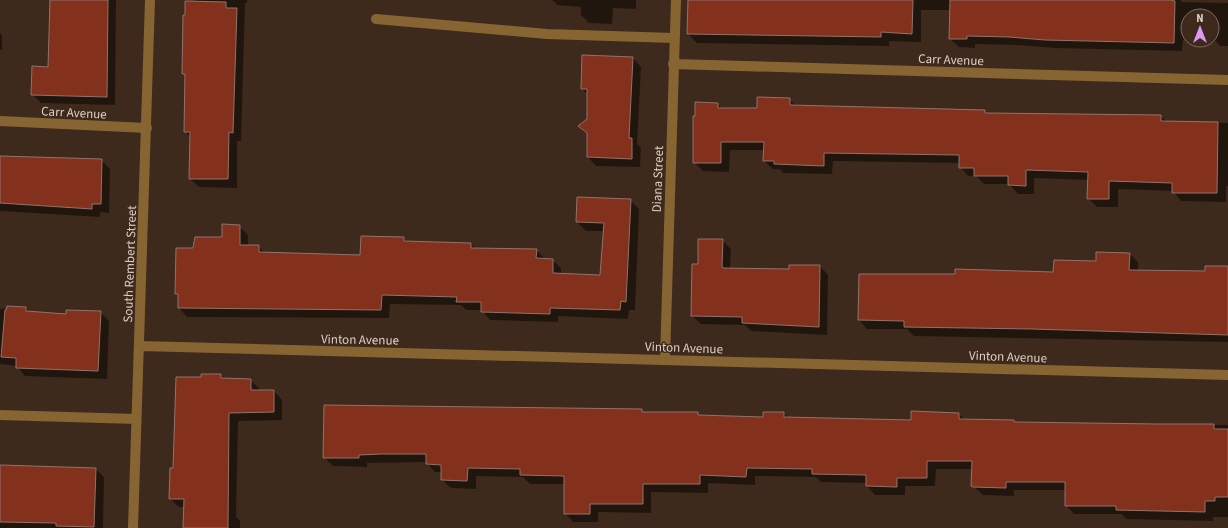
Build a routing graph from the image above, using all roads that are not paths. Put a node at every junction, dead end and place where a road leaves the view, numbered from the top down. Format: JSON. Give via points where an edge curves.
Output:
{"nodes":[{"id":1,"x":150,"y":0,"type":"edge"},
{"id":2,"x":676,"y":0,"type":"edge"},
{"id":3,"x":376,"y":19,"type":"dead end"},
{"id":4,"x":674,"y":38,"type":"junction"},
{"id":5,"x":673,"y":64,"type":"junction"},
{"id":6,"x":1228,"y":80,"type":"edge"},
{"id":7,"x":0,"y":121,"type":"edge"},
{"id":8,"x":147,"y":128,"type":"junction"},
{"id":9,"x":139,"y":346,"type":"junction"},
{"id":10,"x":665,"y":359,"type":"junction"},
{"id":11,"x":1228,"y":375,"type":"edge"},
{"id":12,"x":0,"y":415,"type":"edge"},
{"id":13,"x":136,"y":419,"type":"junction"},
{"id":14,"x":133,"y":528,"type":"edge"}],
"edges":[{"from":1,"to":8,"type":"street","name":"South Rembert Street"},
{"from":2,"to":4,"type":"street","name":"Diana Street"},
{"from":3,"to":4,"type":"street","via":[[547,34]]},
{"from":4,"to":5,"type":"street","name":"Diana Street"},
{"from":5,"to":6,"type":"street","name":"Carr Avenue"},
{"from":5,"to":10,"type":"street","name":"Diana Street"},
{"from":7,"to":8,"type":"street","name":"Carr Avenue"},
{"from":8,"to":9,"type":"street","name":"South Rembert Street"},
{"from":9,"to":10,"type":"street","name":"Vinton Avenue"},
{"from":9,"to":13,"type":"street","name":"South Rembert Street"},
{"from":10,"to":11,"type":"street","name":"Vinton Avenue"},
{"from":12,"to":13,"type":"street"},
{"from":13,"to":14,"type":"street","name":"South Rembert Street"}]}
